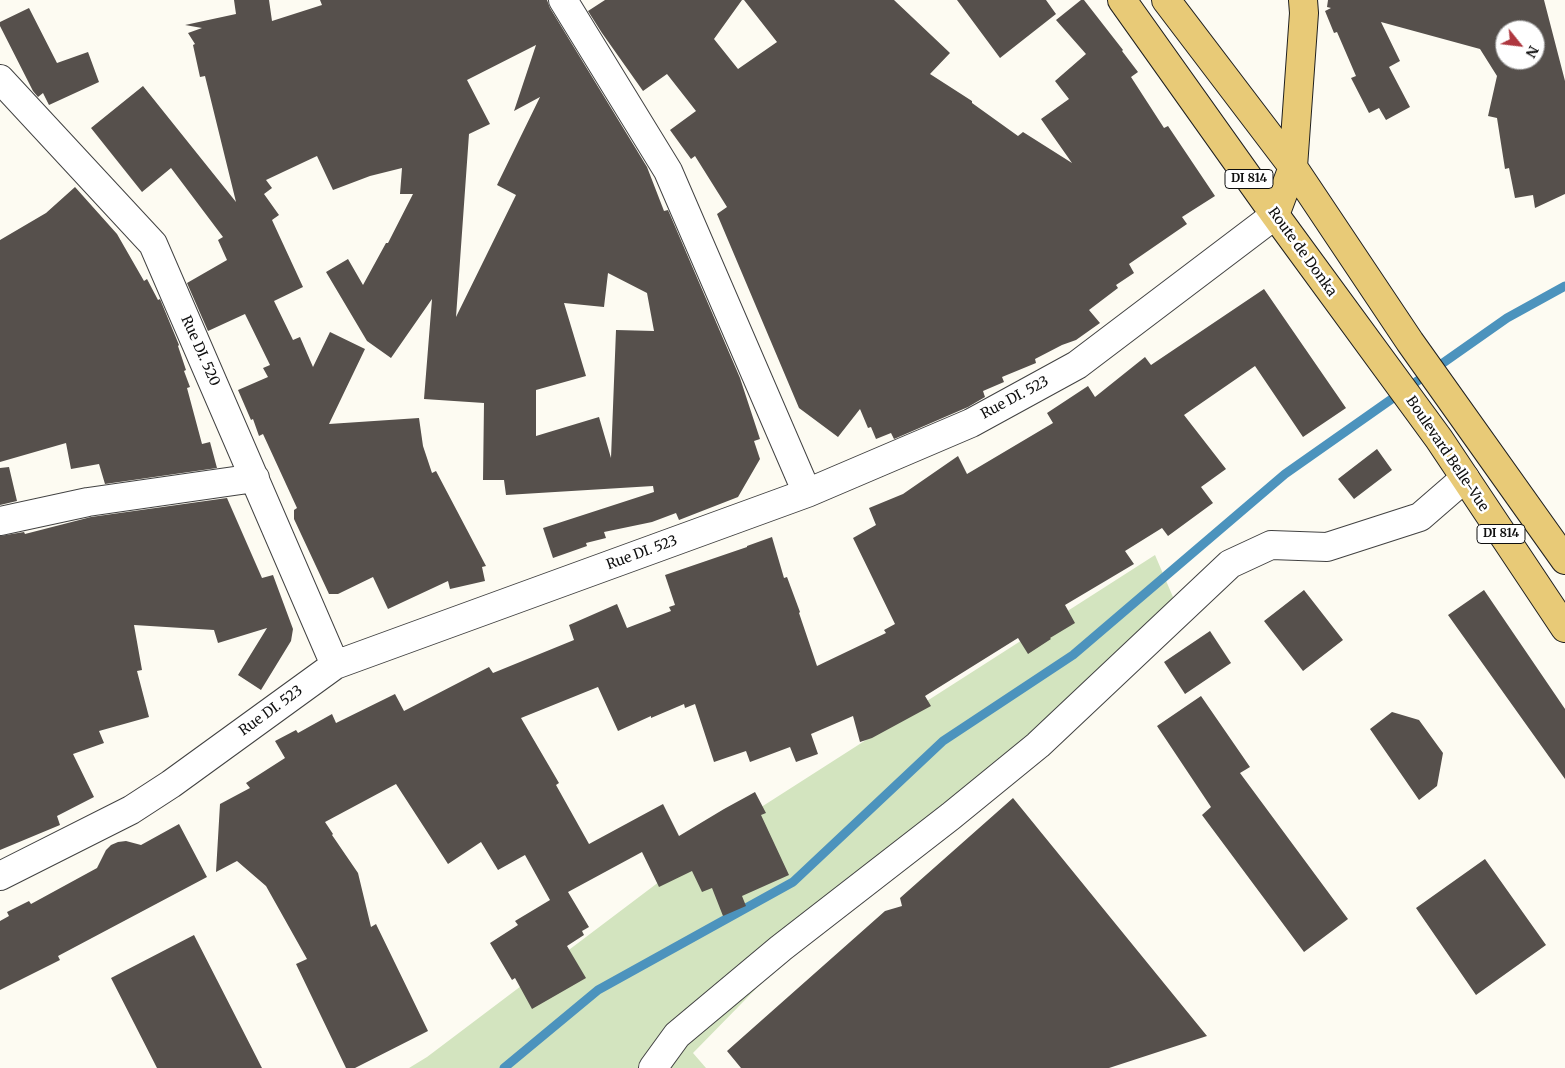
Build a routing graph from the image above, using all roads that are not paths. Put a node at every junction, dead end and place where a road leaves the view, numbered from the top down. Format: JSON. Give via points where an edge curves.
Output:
{"nodes":[{"id":1,"x":563,"y":0,"type":"edge"},
{"id":2,"x":1122,"y":0,"type":"edge"},
{"id":3,"x":1166,"y":0,"type":"edge"},
{"id":4,"x":1303,"y":0,"type":"edge"},
{"id":5,"x":0,"y":79,"type":"edge"},
{"id":6,"x":1293,"y":166,"type":"junction"},
{"id":7,"x":1275,"y":215,"type":"junction"},
{"id":8,"x":1379,"y":356,"type":"joint"},
{"id":9,"x":255,"y":478,"type":"junction"},
{"id":10,"x":1465,"y":478,"type":"junction"},
{"id":11,"x":807,"y":493,"type":"junction"},
{"id":12,"x":0,"y":521,"type":"edge"},
{"id":13,"x":1565,"y":560,"type":"edge"},
{"id":14,"x":1565,"y":628,"type":"edge"},
{"id":15,"x":335,"y":665,"type":"junction"},
{"id":16,"x":0,"y":876,"type":"edge"},
{"id":17,"x":653,"y":1068,"type":"edge"}],
"edges":[{"from":1,"to":11,"type":"street","via":[[668,171]]},
{"from":2,"to":7,"type":"main road","name":"Route de Donka","number":"DI 814"},
{"from":3,"to":6,"type":"main road","number":"DI 814"},
{"from":4,"to":6,"type":"main road"},
{"from":5,"to":9,"type":"street","name":"Rue DI. 520","via":[[153,244]]},
{"from":6,"to":7,"type":"main road"},
{"from":6,"to":13,"type":"main road","number":"DI 814","via":[[1410,342]]},
{"from":7,"to":8,"type":"main road","name":"Route de Donka","number":"DI 814"},
{"from":7,"to":11,"type":"street","name":"Rue DI. 523","via":[[1077,365],[971,423]]},
{"from":8,"to":10,"type":"main road","name":"Boulevard Belle-Vue","number":"DI 814"},
{"from":9,"to":12,"type":"street","via":[[88,502]]},
{"from":9,"to":15,"type":"street","name":"Rue DI. 520"},
{"from":10,"to":14,"type":"main road","name":"Boulevard Belle-Vue","number":"DI 814"},
{"from":10,"to":17,"type":"street","via":[[1420,517],[1327,547],[1271,545],[1230,564],[1038,744],[773,954],[677,1035]]},
{"from":11,"to":15,"type":"street","name":"Rue DI. 523"},
{"from":15,"to":16,"type":"street","name":"Rue DI. 523","via":[[131,810]]}]}
